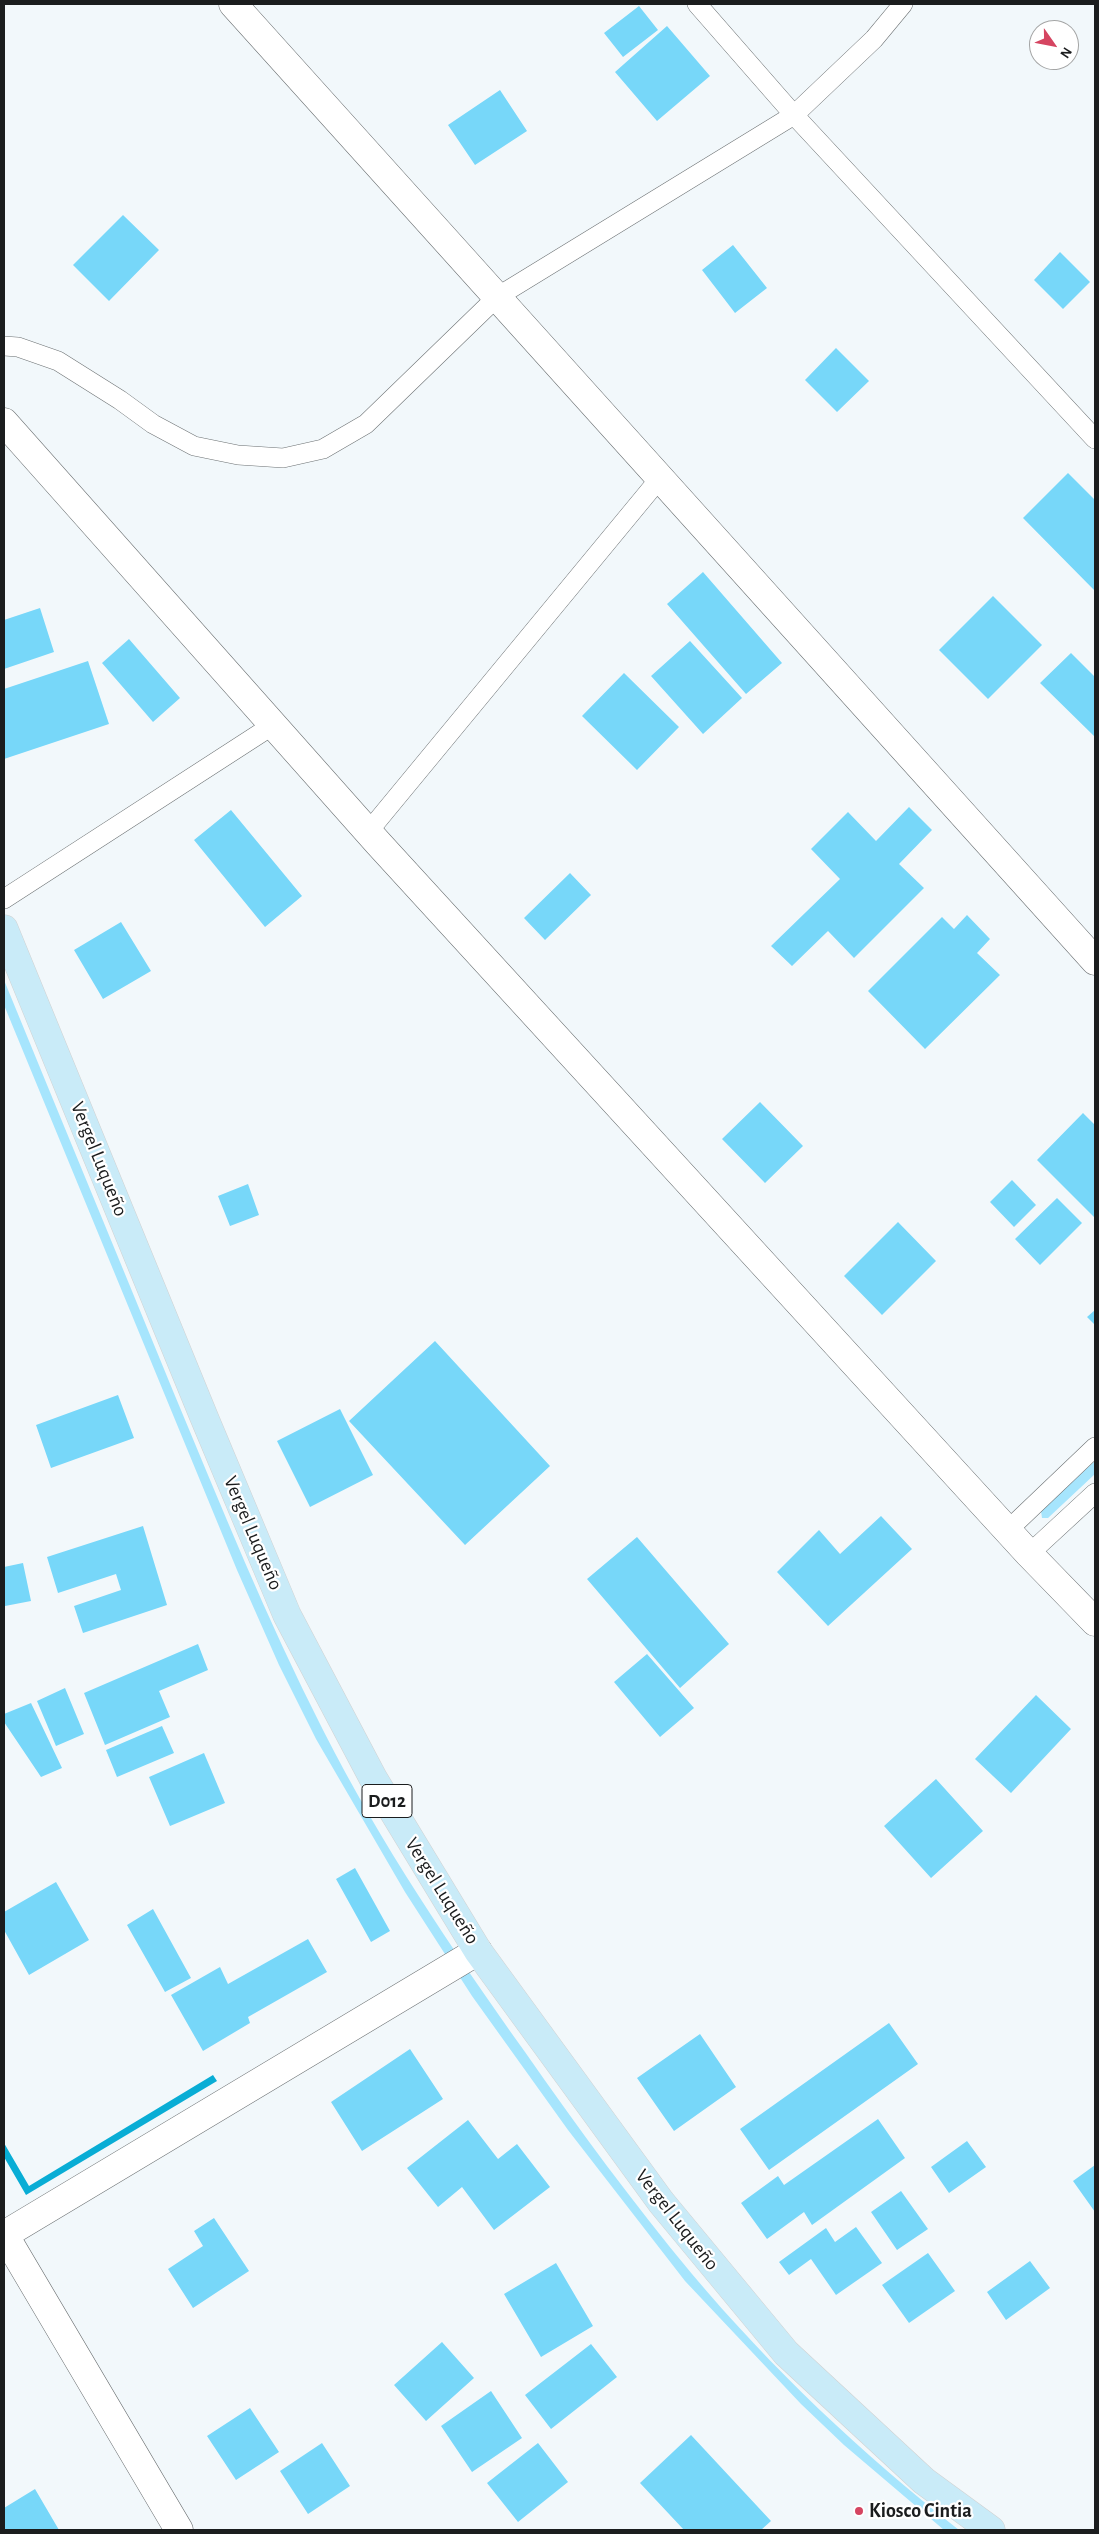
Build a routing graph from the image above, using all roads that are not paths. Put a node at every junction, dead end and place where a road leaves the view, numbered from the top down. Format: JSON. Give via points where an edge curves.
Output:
{"nodes":[{"id":1,"x":233,"y":4,"type":"edge"},
{"id":2,"x":697,"y":4,"type":"edge"},
{"id":3,"x":903,"y":4,"type":"edge"},
{"id":4,"x":794,"y":115,"type":"junction"},
{"id":5,"x":497,"y":297,"type":"junction"},
{"id":6,"x":4,"y":346,"type":"edge"},
{"id":7,"x":4,"y":422,"type":"edge"},
{"id":8,"x":1095,"y":439,"type":"edge"},
{"id":9,"x":660,"y":478,"type":"junction"},
{"id":10,"x":273,"y":725,"type":"junction"},
{"id":11,"x":368,"y":832,"type":"junction"},
{"id":12,"x":4,"y":899,"type":"edge"},
{"id":13,"x":4,"y":928,"type":"edge"},
{"id":14,"x":1095,"y":961,"type":"edge"},
{"id":15,"x":1095,"y":1447,"type":"edge"},
{"id":16,"x":1095,"y":1492,"type":"edge"},
{"id":17,"x":1008,"y":1530,"type":"junction"},
{"id":18,"x":1029,"y":1554,"type":"junction"},
{"id":19,"x":1095,"y":1622,"type":"edge"},
{"id":20,"x":478,"y":1951,"type":"junction"},
{"id":21,"x":4,"y":2234,"type":"edge"},
{"id":22,"x":179,"y":2530,"type":"edge"},
{"id":23,"x":992,"y":2530,"type":"edge"}],
"edges":[{"from":1,"to":5,"type":"street"},
{"from":2,"to":4,"type":"lane"},
{"from":3,"to":4,"type":"lane","via":[[874,39]]},
{"from":4,"to":5,"type":"lane"},
{"from":4,"to":8,"type":"lane"},
{"from":5,"to":6,"type":"lane","via":[[366,424],[323,449],[283,458],[238,455],[194,446],[153,424],[58,361],[18,347]]},
{"from":5,"to":9,"type":"street"},
{"from":7,"to":10,"type":"street"},
{"from":9,"to":11,"type":"lane"},
{"from":9,"to":14,"type":"street"},
{"from":10,"to":11,"type":"street"},
{"from":10,"to":12,"type":"lane"},
{"from":11,"to":17,"type":"street"},
{"from":13,"to":20,"type":"main road","name":"Vergel Luqueño","number":"D012","via":[[288,1615],[373,1778]]},
{"from":15,"to":17,"type":"lane"},
{"from":16,"to":18,"type":"lane"},
{"from":17,"to":18,"type":"street"},
{"from":18,"to":19,"type":"street"},
{"from":20,"to":21,"type":"street"},
{"from":20,"to":23,"type":"main road","name":"Vergel Luqueño","number":"D012","via":[[661,2202],[786,2353],[924,2482]]},
{"from":21,"to":22,"type":"street"}]}
